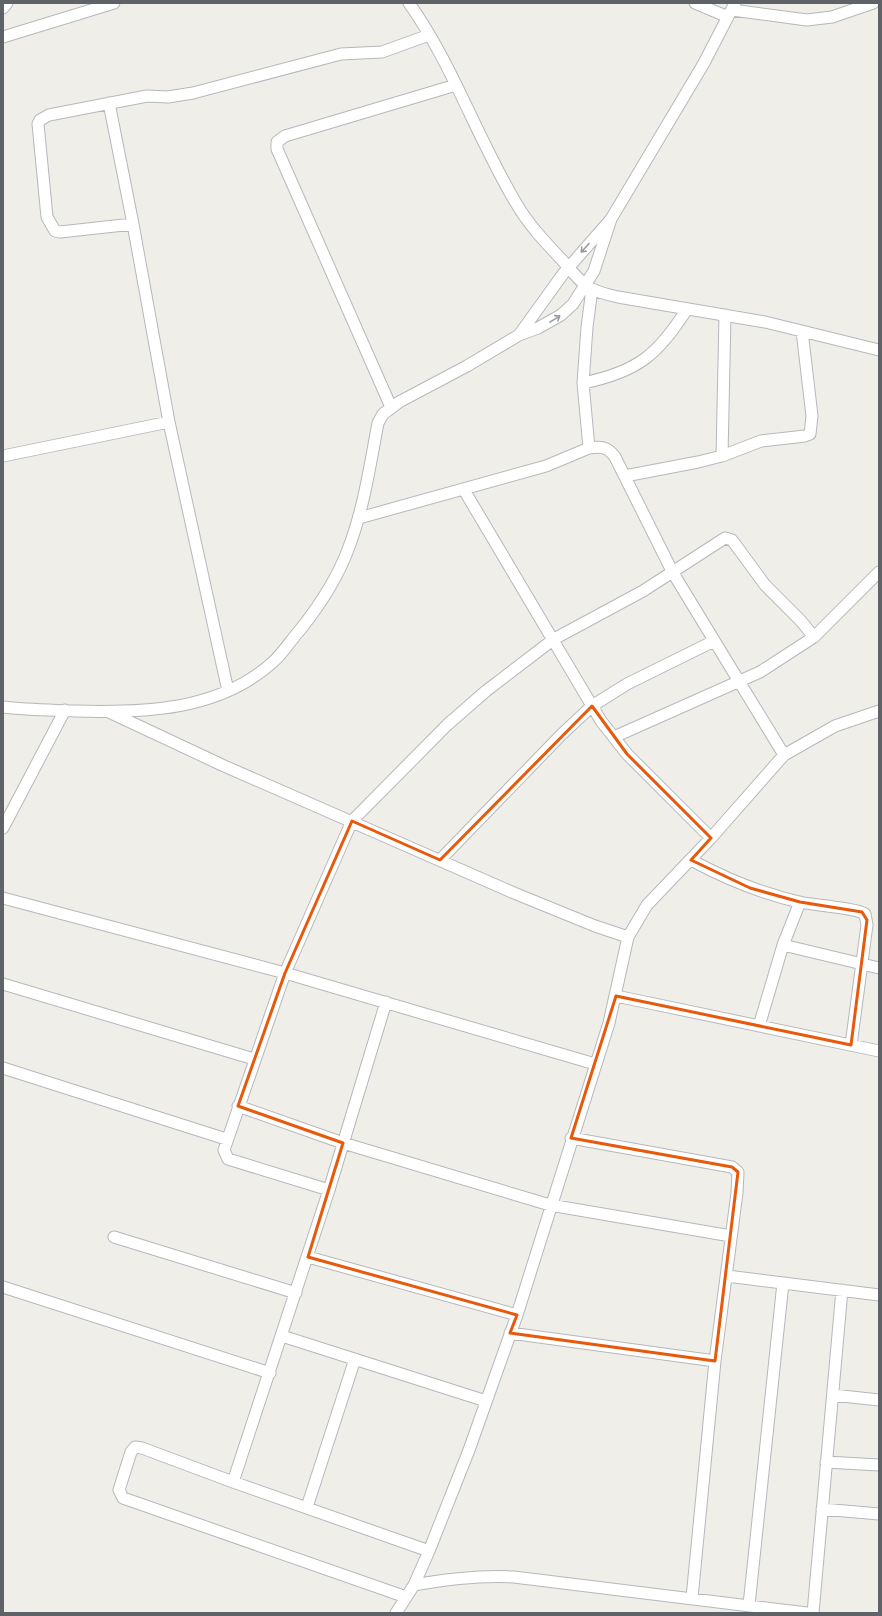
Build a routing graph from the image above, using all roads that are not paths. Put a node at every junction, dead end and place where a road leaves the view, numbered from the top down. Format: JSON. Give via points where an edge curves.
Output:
{"nodes":[{"id":1,"x":7,"y":3,"type":"edge"},
{"id":2,"x":114,"y":3,"type":"edge"},
{"id":3,"x":409,"y":3,"type":"edge"},
{"id":4,"x":695,"y":3,"type":"edge"},
{"id":5,"x":873,"y":3,"type":"edge"},
{"id":6,"x":3,"y":8,"type":"edge"},
{"id":7,"x":732,"y":10,"type":"edge"},
{"id":8,"x":429,"y":35,"type":"junction"},
{"id":9,"x":3,"y":37,"type":"edge"},
{"id":10,"x":456,"y":85,"type":"junction"},
{"id":11,"x":109,"y":103,"type":"junction"},
{"id":12,"x":611,"y":219,"type":"junction"},
{"id":13,"x":134,"y":224,"type":"junction"},
{"id":14,"x":568,"y":267,"type":"junction"},
{"id":15,"x":589,"y":287,"type":"junction"},
{"id":16,"x":687,"y":309,"type":"junction"},
{"id":17,"x":725,"y":315,"type":"junction"},
{"id":18,"x":802,"y":331,"type":"junction"},
{"id":19,"x":519,"y":335,"type":"junction"},
{"id":20,"x":879,"y":350,"type":"edge"},
{"id":21,"x":583,"y":383,"type":"junction"},
{"id":22,"x":391,"y":407,"type":"junction"},
{"id":23,"x":169,"y":422,"type":"junction"},
{"id":24,"x":589,"y":448,"type":"junction"},
{"id":25,"x":3,"y":456,"type":"edge"},
{"id":26,"x":722,"y":456,"type":"junction"},
{"id":27,"x":625,"y":476,"type":"junction"},
{"id":28,"x":464,"y":490,"type":"junction"},
{"id":29,"x":359,"y":518,"type":"junction"},
{"id":30,"x":673,"y":572,"type":"junction"},
{"id":31,"x":879,"y":572,"type":"edge"},
{"id":32,"x":814,"y":637,"type":"junction"},
{"id":33,"x":554,"y":639,"type":"junction"},
{"id":34,"x":714,"y":641,"type":"junction"},
{"id":35,"x":739,"y":682,"type":"junction"},
{"id":36,"x":228,"y":691,"type":"junction"},
{"id":37,"x":592,"y":706,"type":"junction"},
{"id":38,"x":3,"y":707,"type":"edge"},
{"id":39,"x":65,"y":710,"type":"junction"},
{"id":40,"x":879,"y":711,"type":"edge"},
{"id":41,"x":109,"y":712,"type":"junction"},
{"id":42,"x":614,"y":737,"type":"junction"},
{"id":43,"x":784,"y":755,"type":"junction"},
{"id":44,"x":352,"y":821,"type":"junction"},
{"id":45,"x":3,"y":828,"type":"edge"},
{"id":46,"x":711,"y":838,"type":"junction"},
{"id":47,"x":440,"y":860,"type":"junction"},
{"id":48,"x":691,"y":860,"type":"junction"},
{"id":49,"x":3,"y":898,"type":"edge"},
{"id":50,"x":800,"y":902,"type":"junction"},
{"id":51,"x":628,"y":937,"type":"junction"},
{"id":52,"x":783,"y":945,"type":"junction"},
{"id":53,"x":862,"y":963,"type":"junction"},
{"id":54,"x":879,"y":968,"type":"edge"},
{"id":55,"x":285,"y":973,"type":"junction"},
{"id":56,"x":3,"y":984,"type":"edge"},
{"id":57,"x":616,"y":996,"type":"junction"},
{"id":58,"x":386,"y":1002,"type":"junction"},
{"id":59,"x":759,"y":1026,"type":"junction"},
{"id":60,"x":851,"y":1045,"type":"junction"},
{"id":61,"x":879,"y":1051,"type":"edge"},
{"id":62,"x":254,"y":1059,"type":"junction"},
{"id":63,"x":595,"y":1064,"type":"junction"},
{"id":64,"x":3,"y":1068,"type":"edge"},
{"id":65,"x":238,"y":1106,"type":"junction"},
{"id":66,"x":571,"y":1138,"type":"junction"},
{"id":67,"x":226,"y":1139,"type":"junction"},
{"id":68,"x":343,"y":1143,"type":"junction"},
{"id":69,"x":329,"y":1190,"type":"junction"},
{"id":70,"x":550,"y":1205,"type":"junction"},
{"id":71,"x":731,"y":1236,"type":"junction"},
{"id":72,"x":114,"y":1237,"type":"dead end"},
{"id":73,"x":308,"y":1257,"type":"junction"},
{"id":74,"x":727,"y":1276,"type":"junction"},
{"id":75,"x":783,"y":1283,"type":"junction"},
{"id":76,"x":3,"y":1287,"type":"edge"},
{"id":77,"x":842,"y":1290,"type":"junction"},
{"id":78,"x":296,"y":1293,"type":"junction"},
{"id":79,"x":879,"y":1295,"type":"edge"},
{"id":80,"x":516,"y":1315,"type":"junction"},
{"id":81,"x":510,"y":1333,"type":"junction"},
{"id":82,"x":282,"y":1336,"type":"junction"},
{"id":83,"x":355,"y":1359,"type":"junction"},
{"id":84,"x":715,"y":1361,"type":"junction"},
{"id":85,"x":270,"y":1373,"type":"junction"},
{"id":86,"x":833,"y":1395,"type":"junction"},
{"id":87,"x":879,"y":1400,"type":"edge"},
{"id":88,"x":486,"y":1401,"type":"junction"},
{"id":89,"x":826,"y":1462,"type":"junction"},
{"id":90,"x":879,"y":1465,"type":"edge"},
{"id":91,"x":233,"y":1482,"type":"junction"},
{"id":92,"x":307,"y":1507,"type":"junction"},
{"id":93,"x":822,"y":1509,"type":"junction"},
{"id":94,"x":879,"y":1514,"type":"edge"},
{"id":95,"x":429,"y":1551,"type":"junction"},
{"id":96,"x":414,"y":1585,"type":"junction"},
{"id":97,"x":406,"y":1597,"type":"junction"},
{"id":98,"x":692,"y":1598,"type":"junction"},
{"id":99,"x":749,"y":1605,"type":"junction"},
{"id":100,"x":396,"y":1613,"type":"edge"},
{"id":101,"x":807,"y":1613,"type":"edge"},
{"id":102,"x":813,"y":1613,"type":"edge"}],
"edges":[{"from":1,"to":6,"type":"street"},
{"from":2,"to":9,"type":"street"},
{"from":3,"to":8,"type":"street"},
{"from":4,"to":7,"type":"street"},
{"from":5,"to":7,"type":"street","via":[[821,19],[808,20]]},
{"from":7,"to":12,"type":"street","via":[[704,63]]},
{"from":8,"to":10,"type":"street"},
{"from":8,"to":11,"type":"street","via":[[382,52],[341,54],[193,93],[168,97],[147,96]]},
{"from":10,"to":14,"type":"street","via":[[516,204]]},
{"from":10,"to":22,"type":"street","via":[[285,136],[277,142],[277,149]]},
{"from":11,"to":13,"type":"street"},
{"from":11,"to":13,"type":"street","via":[[49,115],[39,121],[47,217],[57,232]]},
{"from":12,"to":14,"type":"street","one_way":true},
{"from":12,"to":15,"type":"street"},
{"from":13,"to":23,"type":"street"},
{"from":14,"to":15,"type":"street"},
{"from":14,"to":19,"type":"street"},
{"from":15,"to":16,"type":"street","via":[[618,297]]},
{"from":19,"to":15,"type":"street","one_way":true,"via":[[561,315]]},
{"from":15,"to":21,"type":"street"},
{"from":16,"to":17,"type":"street"},
{"from":16,"to":21,"type":"street","via":[[670,335],[648,357],[619,374]]},
{"from":17,"to":18,"type":"street"},
{"from":17,"to":26,"type":"street"},
{"from":18,"to":20,"type":"street"},
{"from":18,"to":26,"type":"street","via":[[812,416],[810,434],[761,441]]},
{"from":19,"to":22,"type":"street"},
{"from":21,"to":24,"type":"street"},
{"from":22,"to":29,"type":"street","via":[[378,423]]},
{"from":23,"to":25,"type":"street"},
{"from":23,"to":36,"type":"street"},
{"from":24,"to":27,"type":"street","via":[[603,447],[611,451]]},
{"from":24,"to":28,"type":"street","via":[[546,466]]},
{"from":26,"to":27,"type":"street"},
{"from":27,"to":30,"type":"street"},
{"from":28,"to":29,"type":"street"},
{"from":28,"to":33,"type":"street"},
{"from":29,"to":36,"type":"street","via":[[335,578],[308,620],[273,662]]},
{"from":30,"to":32,"type":"street","via":[[719,541],[728,538],[744,555],[765,585]]},
{"from":30,"to":33,"type":"street"},
{"from":30,"to":34,"type":"street"},
{"from":31,"to":32,"type":"street"},
{"from":32,"to":35,"type":"street","via":[[760,672]]},
{"from":33,"to":37,"type":"street"},
{"from":33,"to":44,"type":"street","via":[[486,691],[447,725]]},
{"from":34,"to":35,"type":"street"},
{"from":34,"to":37,"type":"street","via":[[627,684]]},
{"from":35,"to":42,"type":"street"},
{"from":35,"to":43,"type":"street"},
{"from":36,"to":41,"type":"street","via":[[165,709]]},
{"from":37,"to":42,"type":"street"},
{"from":37,"to":47,"type":"street"},
{"from":38,"to":39,"type":"street"},
{"from":39,"to":41,"type":"street"},
{"from":39,"to":45,"type":"street"},
{"from":40,"to":43,"type":"street","via":[[835,726]]},
{"from":41,"to":44,"type":"street","via":[[222,765]]},
{"from":42,"to":46,"type":"street","via":[[627,754]]},
{"from":43,"to":46,"type":"street"},
{"from":44,"to":47,"type":"street"},
{"from":44,"to":55,"type":"street"},
{"from":46,"to":48,"type":"street"},
{"from":47,"to":51,"type":"street","via":[[514,893]]},
{"from":48,"to":50,"type":"street","via":[[750,888]]},
{"from":48,"to":51,"type":"street","via":[[647,905]]},
{"from":49,"to":55,"type":"street"},
{"from":50,"to":52,"type":"street"},
{"from":50,"to":53,"type":"street","via":[[865,914],[867,925]]},
{"from":51,"to":57,"type":"street"},
{"from":52,"to":53,"type":"street"},
{"from":52,"to":59,"type":"street"},
{"from":53,"to":54,"type":"street"},
{"from":53,"to":60,"type":"street"},
{"from":55,"to":58,"type":"street"},
{"from":55,"to":62,"type":"street"},
{"from":56,"to":62,"type":"street"},
{"from":57,"to":59,"type":"street"},
{"from":57,"to":63,"type":"street"},
{"from":58,"to":63,"type":"street"},
{"from":58,"to":68,"type":"street"},
{"from":59,"to":60,"type":"street"},
{"from":60,"to":61,"type":"street"},
{"from":62,"to":65,"type":"street"},
{"from":63,"to":66,"type":"street"},
{"from":64,"to":67,"type":"street"},
{"from":65,"to":67,"type":"street"},
{"from":65,"to":68,"type":"street"},
{"from":66,"to":70,"type":"street"},
{"from":66,"to":71,"type":"street","via":[[736,1168],[738,1178]]},
{"from":67,"to":69,"type":"street","via":[[224,1150],[228,1159]]},
{"from":68,"to":69,"type":"street"},
{"from":68,"to":70,"type":"street"},
{"from":69,"to":73,"type":"street"},
{"from":70,"to":71,"type":"street"},
{"from":70,"to":80,"type":"street"},
{"from":71,"to":74,"type":"street"},
{"from":72,"to":78,"type":"street"},
{"from":73,"to":78,"type":"street"},
{"from":73,"to":80,"type":"street"},
{"from":74,"to":75,"type":"street"},
{"from":74,"to":84,"type":"street"},
{"from":75,"to":77,"type":"street"},
{"from":75,"to":99,"type":"street"},
{"from":76,"to":85,"type":"street"},
{"from":77,"to":79,"type":"street"},
{"from":77,"to":86,"type":"street"},
{"from":78,"to":82,"type":"street"},
{"from":80,"to":81,"type":"street"},
{"from":81,"to":84,"type":"street"},
{"from":81,"to":88,"type":"street"},
{"from":82,"to":83,"type":"street"},
{"from":82,"to":85,"type":"street"},
{"from":83,"to":88,"type":"street"},
{"from":83,"to":92,"type":"street"},
{"from":84,"to":98,"type":"street"},
{"from":85,"to":91,"type":"street"},
{"from":86,"to":87,"type":"street"},
{"from":86,"to":89,"type":"street"},
{"from":88,"to":95,"type":"street"},
{"from":89,"to":90,"type":"street"},
{"from":89,"to":93,"type":"street"},
{"from":91,"to":92,"type":"street"},
{"from":91,"to":97,"type":"street","via":[[137,1447],[131,1452],[119,1492],[123,1498]]},
{"from":92,"to":95,"type":"street"},
{"from":93,"to":94,"type":"street"},
{"from":93,"to":102,"type":"street"},
{"from":95,"to":96,"type":"street"},
{"from":96,"to":97,"type":"street"},
{"from":96,"to":98,"type":"street","via":[[454,1578],[494,1576]]},
{"from":97,"to":100,"type":"street"},
{"from":98,"to":99,"type":"street"},
{"from":99,"to":101,"type":"street"}]}
